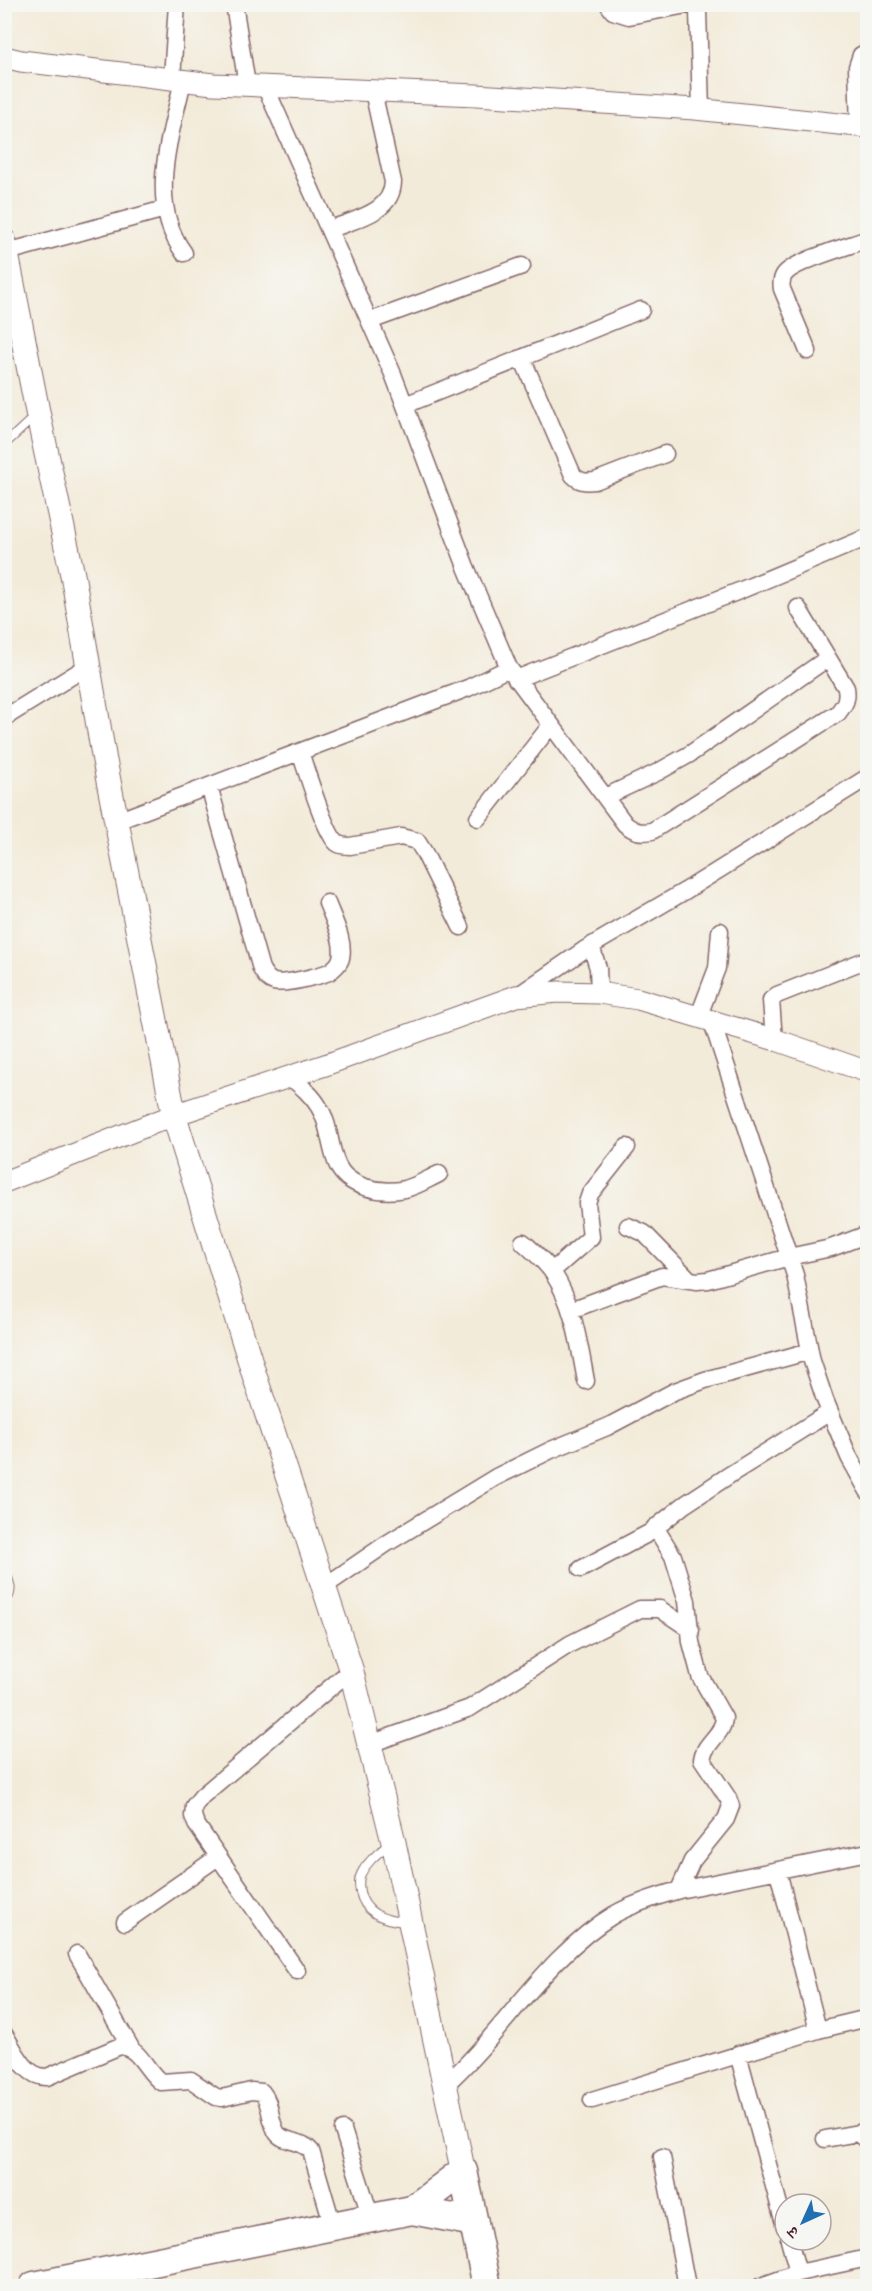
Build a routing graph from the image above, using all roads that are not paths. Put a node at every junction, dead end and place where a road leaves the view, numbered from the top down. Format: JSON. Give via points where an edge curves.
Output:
{"nodes":[{"id":1,"x":177,"y":4,"type":"edge"},
{"id":2,"x":234,"y":4,"type":"edge"},
{"id":3,"x":608,"y":4,"type":"edge"},
{"id":4,"x":692,"y":4,"type":"edge"},
{"id":5,"x":700,"y":4,"type":"edge"},
{"id":6,"x":867,"y":52,"type":"edge"},
{"id":7,"x":4,"y":57,"type":"edge"},
{"id":8,"x":178,"y":79,"type":"junction"},
{"id":9,"x":256,"y":86,"type":"junction"},
{"id":10,"x":373,"y":91,"type":"junction"},
{"id":11,"x":701,"y":110,"type":"junction"},
{"id":12,"x":863,"y":127,"type":"edge"},
{"id":13,"x":165,"y":209,"type":"junction"},
{"id":14,"x":329,"y":230,"type":"junction"},
{"id":15,"x":867,"y":239,"type":"edge"},
{"id":16,"x":6,"y":247,"type":"edge"},
{"id":17,"x":184,"y":253,"type":"dead end"},
{"id":18,"x":522,"y":266,"type":"dead end"},
{"id":19,"x":641,"y":310,"type":"dead end"},
{"id":20,"x":370,"y":321,"type":"junction"},
{"id":21,"x":808,"y":351,"type":"dead end"},
{"id":22,"x":522,"y":358,"type":"junction"},
{"id":23,"x":405,"y":405,"type":"junction"},
{"id":24,"x":38,"y":414,"type":"junction"},
{"id":25,"x":4,"y":445,"type":"edge"},
{"id":26,"x":665,"y":454,"type":"dead end"},
{"id":27,"x":867,"y":537,"type":"edge"},
{"id":28,"x":798,"y":609,"type":"dead end"},
{"id":29,"x":828,"y":658,"type":"junction"},
{"id":30,"x":88,"y":666,"type":"junction"},
{"id":31,"x":513,"y":674,"type":"junction"},
{"id":32,"x":4,"y":718,"type":"edge"},
{"id":33,"x":551,"y":725,"type":"junction"},
{"id":34,"x":300,"y":752,"type":"junction"},
{"id":35,"x":867,"y":777,"type":"edge"},
{"id":36,"x":209,"y":786,"type":"junction"},
{"id":37,"x":604,"y":796,"type":"junction"},
{"id":38,"x":478,"y":818,"type":"dead end"},
{"id":39,"x":117,"y":821,"type":"junction"},
{"id":40,"x":327,"y":903,"type":"dead end"},
{"id":41,"x":461,"y":927,"type":"dead end"},
{"id":42,"x":720,"y":932,"type":"dead end"},
{"id":43,"x":591,"y":946,"type":"junction"},
{"id":44,"x":867,"y":959,"type":"edge"},
{"id":45,"x":599,"y":993,"type":"junction"},
{"id":46,"x":516,"y":996,"type":"junction"},
{"id":47,"x":705,"y":1020,"type":"junction"},
{"id":48,"x":774,"y":1040,"type":"junction"},
{"id":49,"x":867,"y":1072,"type":"edge"},
{"id":50,"x":291,"y":1077,"type":"junction"},
{"id":51,"x":174,"y":1115,"type":"junction"},
{"id":52,"x":627,"y":1147,"type":"dead end"},
{"id":53,"x":439,"y":1174,"type":"dead end"},
{"id":54,"x":4,"y":1182,"type":"edge"},
{"id":55,"x":628,"y":1226,"type":"dead end"},
{"id":56,"x":867,"y":1234,"type":"edge"},
{"id":57,"x":523,"y":1242,"type":"dead end"},
{"id":58,"x":789,"y":1257,"type":"junction"},
{"id":59,"x":552,"y":1271,"type":"junction"},
{"id":60,"x":690,"y":1280,"type":"junction"},
{"id":61,"x":570,"y":1310,"type":"junction"},
{"id":62,"x":810,"y":1351,"type":"junction"},
{"id":63,"x":586,"y":1381,"type":"dead end"},
{"id":64,"x":830,"y":1412,"type":"junction"},
{"id":65,"x":867,"y":1491,"type":"edge"},
{"id":66,"x":655,"y":1527,"type":"junction"},
{"id":67,"x":4,"y":1569,"type":"edge"},
{"id":68,"x":581,"y":1569,"type":"dead end"},
{"id":69,"x":325,"y":1586,"type":"junction"},
{"id":70,"x":4,"y":1603,"type":"edge"},
{"id":71,"x":691,"y":1630,"type":"junction"},
{"id":72,"x":351,"y":1670,"type":"junction"},
{"id":73,"x":370,"y":1744,"type":"junction"},
{"id":74,"x":393,"y":1840,"type":"junction"},
{"id":75,"x":867,"y":1852,"type":"edge"},
{"id":76,"x":218,"y":1857,"type":"junction"},
{"id":77,"x":778,"y":1871,"type":"junction"},
{"id":78,"x":680,"y":1890,"type":"junction"},
{"id":79,"x":125,"y":1922,"type":"dead end"},
{"id":80,"x":410,"y":1922,"type":"junction"},
{"id":81,"x":77,"y":1954,"type":"dead end"},
{"id":82,"x":297,"y":1971,"type":"dead end"},
{"id":83,"x":867,"y":2018,"type":"edge"},
{"id":84,"x":818,"y":2030,"type":"junction"},
{"id":85,"x":4,"y":2034,"type":"edge"},
{"id":86,"x":131,"y":2048,"type":"junction"},
{"id":87,"x":738,"y":2055,"type":"junction"},
{"id":88,"x":445,"y":2085,"type":"junction"},
{"id":89,"x":592,"y":2100,"type":"dead end"},
{"id":90,"x":343,"y":2130,"type":"dead end"},
{"id":91,"x":825,"y":2139,"type":"dead end"},
{"id":92,"x":867,"y":2142,"type":"edge"},
{"id":93,"x":662,"y":2157,"type":"dead end"},
{"id":94,"x":463,"y":2171,"type":"junction"},
{"id":95,"x":775,"y":2192,"type":"edge"},
{"id":96,"x":412,"y":2210,"type":"junction"},
{"id":97,"x":370,"y":2218,"type":"junction"},
{"id":98,"x":474,"y":2222,"type":"junction"},
{"id":99,"x":333,"y":2226,"type":"junction"},
{"id":100,"x":792,"y":2252,"type":"edge"},
{"id":101,"x":867,"y":2258,"type":"edge"},
{"id":102,"x":798,"y":2273,"type":"junction"},
{"id":103,"x":34,"y":2286,"type":"edge"},
{"id":104,"x":487,"y":2286,"type":"edge"},
{"id":105,"x":687,"y":2286,"type":"edge"},
{"id":106,"x":761,"y":2286,"type":"edge"}],
"edges":[{"from":1,"to":8,"type":"street"},
{"from":2,"to":9,"type":"street"},
{"from":3,"to":4,"type":"street","via":[[613,11],[629,16]]},
{"from":5,"to":11,"type":"street"},
{"from":6,"to":12,"type":"street","via":[[861,54],[857,68]]},
{"from":7,"to":8,"type":"street"},
{"from":8,"to":9,"type":"street"},
{"from":8,"to":13,"type":"street","via":[[163,186]]},
{"from":9,"to":10,"type":"street"},
{"from":9,"to":14,"type":"street"},
{"from":10,"to":11,"type":"street"},
{"from":10,"to":14,"type":"street","via":[[393,182],[392,194],[377,210]]},
{"from":11,"to":12,"type":"street"},
{"from":13,"to":16,"type":"street"},
{"from":13,"to":17,"type":"street","via":[[169,228]]},
{"from":14,"to":20,"type":"street"},
{"from":15,"to":21,"type":"street","via":[[802,262],[784,273],[782,289]]},
{"from":16,"to":24,"type":"main road"},
{"from":18,"to":20,"type":"street"},
{"from":19,"to":22,"type":"street"},
{"from":20,"to":23,"type":"street"},
{"from":22,"to":23,"type":"street"},
{"from":22,"to":26,"type":"street","via":[[578,480],[595,481]]},
{"from":23,"to":31,"type":"street","via":[[466,567]]},
{"from":24,"to":25,"type":"lane"},
{"from":24,"to":30,"type":"main road"},
{"from":27,"to":31,"type":"street","via":[[739,591]]},
{"from":28,"to":29,"type":"street"},
{"from":29,"to":37,"type":"street","via":[[690,754]]},
{"from":29,"to":37,"type":"street","via":[[846,688],[845,705],[838,713],[652,831],[634,831]]},
{"from":30,"to":32,"type":"street"},
{"from":30,"to":39,"type":"main road"},
{"from":31,"to":33,"type":"street"},
{"from":31,"to":34,"type":"street"},
{"from":33,"to":37,"type":"street"},
{"from":33,"to":38,"type":"street"},
{"from":34,"to":36,"type":"street"},
{"from":34,"to":41,"type":"street","via":[[337,843],[350,846],[401,837],[417,841]]},
{"from":35,"to":43,"type":"street"},
{"from":36,"to":39,"type":"street"},
{"from":36,"to":40,"type":"street","via":[[266,978],[275,983],[307,978],[331,971],[337,965],[341,945]]},
{"from":39,"to":51,"type":"main road"},
{"from":42,"to":47,"type":"street","via":[[717,968]]},
{"from":43,"to":45,"type":"street","via":[[598,968]]},
{"from":43,"to":46,"type":"street"},
{"from":44,"to":48,"type":"street","via":[[771,1000]]},
{"from":45,"to":46,"type":"street"},
{"from":45,"to":47,"type":"street","via":[[638,999]]},
{"from":46,"to":50,"type":"street"},
{"from":47,"to":48,"type":"street"},
{"from":47,"to":58,"type":"street"},
{"from":48,"to":49,"type":"street"},
{"from":50,"to":51,"type":"street"},
{"from":50,"to":53,"type":"street","via":[[321,1109],[337,1164],[349,1180],[390,1191],[417,1185]]},
{"from":51,"to":54,"type":"street"},
{"from":51,"to":69,"type":"main road","via":[[258,1388]]},
{"from":52,"to":59,"type":"street","via":[[590,1194],[587,1203],[591,1237]]},
{"from":55,"to":60,"type":"street","via":[[644,1233]]},
{"from":56,"to":58,"type":"street","via":[[831,1248]]},
{"from":57,"to":59,"type":"street"},
{"from":58,"to":60,"type":"street","via":[[708,1280]]},
{"from":58,"to":62,"type":"street"},
{"from":59,"to":61,"type":"street"},
{"from":60,"to":61,"type":"street","via":[[662,1276]]},
{"from":61,"to":63,"type":"street"},
{"from":62,"to":64,"type":"street"},
{"from":62,"to":69,"type":"street","via":[[675,1391],[607,1427],[551,1450],[455,1501]]},
{"from":64,"to":65,"type":"street"},
{"from":64,"to":66,"type":"street","via":[[731,1473]]},
{"from":66,"to":68,"type":"street"},
{"from":66,"to":71,"type":"street","via":[[673,1556]]},
{"from":67,"to":70,"type":"lane","via":[[11,1585],[10,1596]]},
{"from":69,"to":72,"type":"main road"},
{"from":71,"to":73,"type":"street","via":[[660,1609],[640,1609],[570,1644],[470,1708]]},
{"from":71,"to":78,"type":"street","via":[[700,1676],[724,1718],[702,1760],[731,1806],[726,1819],[692,1861]]},
{"from":72,"to":73,"type":"main road"},
{"from":72,"to":76,"type":"street","via":[[194,1806],[196,1824]]},
{"from":73,"to":74,"type":"main road"},
{"from":74,"to":80,"type":"main road"},
{"from":74,"to":80,"type":"lane","via":[[374,1857],[358,1883],[369,1909],[390,1921]]},
{"from":75,"to":77,"type":"street"},
{"from":76,"to":79,"type":"street"},
{"from":76,"to":82,"type":"street"},
{"from":77,"to":78,"type":"street"},
{"from":77,"to":84,"type":"street"},
{"from":78,"to":88,"type":"street","via":[[616,1914],[570,1948]]},
{"from":80,"to":88,"type":"main road"},
{"from":81,"to":86,"type":"street"},
{"from":83,"to":84,"type":"street"},
{"from":84,"to":87,"type":"street"},
{"from":85,"to":86,"type":"street","via":[[28,2070],[38,2077],[47,2077],[120,2046]]},
{"from":86,"to":99,"type":"street","via":[[161,2082],[191,2080],[222,2098],[262,2092],[281,2137],[312,2151]]},
{"from":87,"to":89,"type":"street"},
{"from":87,"to":95,"type":"street"},
{"from":88,"to":94,"type":"main road"},
{"from":90,"to":97,"type":"street"},
{"from":91,"to":92,"type":"street","via":[[858,2133]]},
{"from":93,"to":105,"type":"street"},
{"from":94,"to":96,"type":"highway"},
{"from":94,"to":98,"type":"highway"},
{"from":96,"to":97,"type":"highway"},
{"from":96,"to":98,"type":"highway"},
{"from":97,"to":99,"type":"highway"},
{"from":98,"to":104,"type":"highway"},
{"from":99,"to":103,"type":"highway"},
{"from":100,"to":102,"type":"street"},
{"from":101,"to":102,"type":"street"},
{"from":102,"to":106,"type":"street"}]}
